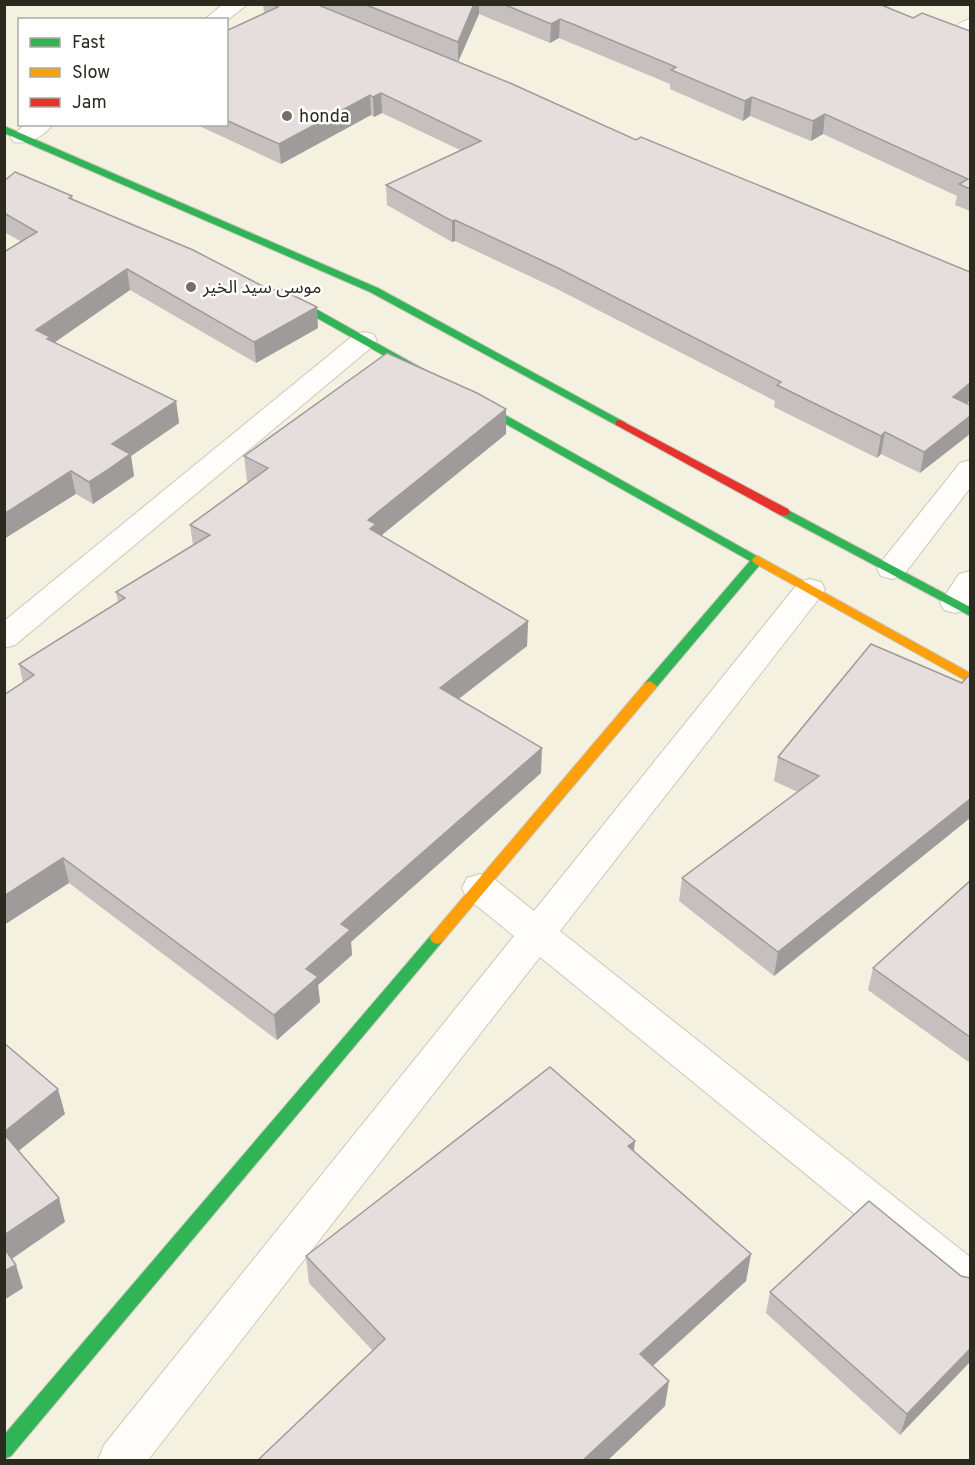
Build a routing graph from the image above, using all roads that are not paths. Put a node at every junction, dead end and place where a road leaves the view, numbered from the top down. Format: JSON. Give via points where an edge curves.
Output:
{"nodes":[{"id":1,"x":238,"y":4,"type":"edge"},
{"id":2,"x":217,"y":18,"type":"edge"},
{"id":3,"x":938,"y":28,"type":"edge"},
{"id":4,"x":967,"y":33,"type":"edge"},
{"id":5,"x":36,"y":126,"type":"edge"},
{"id":6,"x":13,"y":133,"type":"edge"},
{"id":7,"x":270,"y":292,"type":"edge"},
{"id":8,"x":363,"y":340,"type":"junction"},
{"id":9,"x":970,"y":469,"type":"edge"},
{"id":10,"x":757,"y":560,"type":"junction"},
{"id":11,"x":892,"y":569,"type":"junction"},
{"id":12,"x":810,"y":589,"type":"junction"},
{"id":13,"x":965,"y":598,"type":"edge"},
{"id":14,"x":4,"y":638,"type":"edge"},
{"id":15,"x":970,"y":679,"type":"edge"},
{"id":16,"x":480,"y":888,"type":"junction"},
{"id":17,"x":537,"y":934,"type":"junction"},
{"id":18,"x":970,"y":1282,"type":"edge"},
{"id":19,"x":4,"y":1450,"type":"edge"},
{"id":20,"x":120,"y":1461,"type":"edge"}],
"edges":[{"from":1,"to":2,"type":"street"},
{"from":3,"to":4,"type":"street"},
{"from":5,"to":6,"type":"street"},
{"from":6,"to":11,"type":"main road","via":[[374,290]]},
{"from":7,"to":8,"type":"main road"},
{"from":8,"to":10,"type":"main road"},
{"from":8,"to":14,"type":"street"},
{"from":9,"to":11,"type":"street"},
{"from":10,"to":12,"type":"main road"},
{"from":10,"to":16,"type":"main road"},
{"from":11,"to":13,"type":"main road"},
{"from":12,"to":15,"type":"main road"},
{"from":12,"to":17,"type":"street"},
{"from":16,"to":17,"type":"street"},
{"from":16,"to":19,"type":"main road"},
{"from":17,"to":18,"type":"street"},
{"from":17,"to":20,"type":"street"}]}
